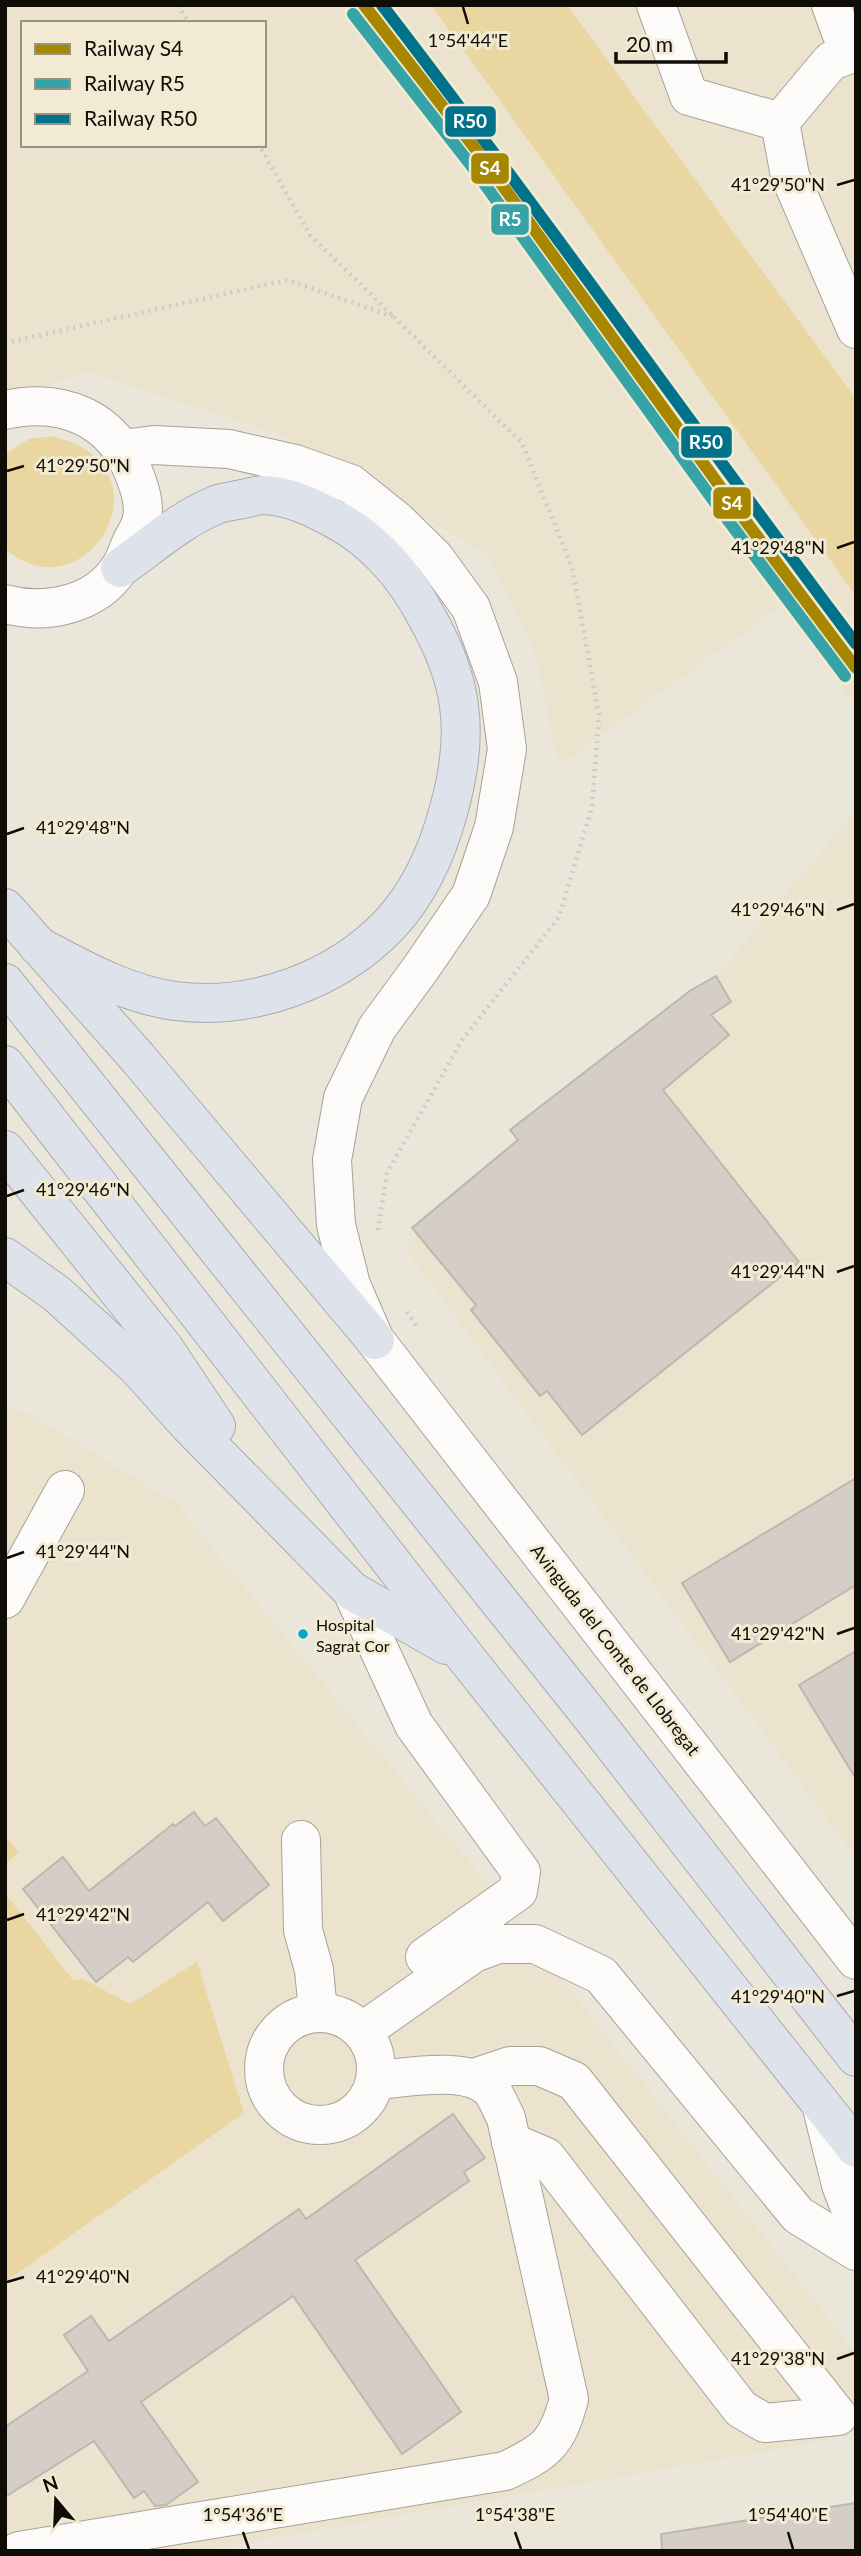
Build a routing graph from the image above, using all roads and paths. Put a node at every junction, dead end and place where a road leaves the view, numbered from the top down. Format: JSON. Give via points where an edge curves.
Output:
{"nodes":[{"id":1,"x":178,"y":5,"type":"edge"},
{"id":2,"x":656,"y":5,"type":"edge"},
{"id":3,"x":831,"y":5,"type":"edge"},
{"id":4,"x":188,"y":21,"type":"edge"},
{"id":5,"x":853,"y":53,"type":"edge"},
{"id":6,"x":779,"y":122,"type":"junction"},
{"id":7,"x":260,"y":147,"type":"edge"},
{"id":8,"x":856,"y":329,"type":"edge"},
{"id":9,"x":5,"y":343,"type":"edge"},
{"id":10,"x":5,"y":410,"type":"edge"},
{"id":11,"x":122,"y":449,"type":"junction"},
{"id":12,"x":120,"y":568,"type":"junction"},
{"id":13,"x":5,"y":604,"type":"edge"},
{"id":14,"x":5,"y":908,"type":"edge"},
{"id":15,"x":38,"y":946,"type":"junction"},
{"id":16,"x":5,"y":983,"type":"edge"},
{"id":17,"x":5,"y":1065,"type":"edge"},
{"id":18,"x":5,"y":1150,"type":"edge"},
{"id":19,"x":5,"y":1257,"type":"edge"},
{"id":20,"x":375,"y":1340,"type":"junction"},
{"id":21,"x":65,"y":1490,"type":"dead end"},
{"id":22,"x":266,"y":1504,"type":"junction"},
{"id":23,"x":352,"y":1591,"type":"junction"},
{"id":24,"x":5,"y":1599,"type":"edge"},
{"id":25,"x":463,"y":1654,"type":"junction"},
{"id":26,"x":301,"y":1840,"type":"dead end"},
{"id":27,"x":856,"y":1960,"type":"edge"},
{"id":28,"x":341,"y":2020,"type":"junction"},
{"id":29,"x":856,"y":2057,"type":"edge"},
{"id":30,"x":474,"y":2078,"type":"junction"},
{"id":31,"x":376,"y":2080,"type":"junction"},
{"id":32,"x":821,"y":2104,"type":"junction"},
{"id":33,"x":511,"y":2142,"type":"junction"},
{"id":34,"x":856,"y":2148,"type":"edge"},
{"id":35,"x":856,"y":2224,"type":"edge"},
{"id":36,"x":856,"y":2251,"type":"edge"},
{"id":37,"x":19,"y":2551,"type":"edge"}],
"edges":[{"from":1,"to":4,"type":"path"},
{"from":2,"to":6,"type":"street","via":[[689,96]]},
{"from":3,"to":5,"type":"street"},
{"from":5,"to":6,"type":"street","via":[[831,61]]},
{"from":6,"to":8,"type":"street","via":[[790,176]]},
{"from":7,"to":9,"type":"path","via":[[310,235],[394,317],[287,280]]},
{"from":10,"to":11,"type":"street","via":[[37,405],[71,410],[92,420]]},
{"from":11,"to":12,"type":"street","via":[[141,492],[142,518]]},
{"from":11,"to":20,"type":"street","name":"Avinguda del Comte de Llobregat","via":[[154,445],[229,449],[295,464],[351,484],[434,557],[471,608],[498,682],[507,749],[494,827],[471,895],[377,1028],[343,1098],[332,1160],[336,1225],[351,1284]]},
{"from":12,"to":13,"type":"street","via":[[77,602],[50,609]]},
{"from":12,"to":15,"type":"highway","via":[[217,504],[264,495],[308,505],[352,528],[387,558],[439,638],[459,706],[457,778],[442,834],[420,884],[390,924],[338,966],[298,985],[227,1002],[175,1000],[108,983]]},
{"from":14,"to":15,"type":"highway"},
{"from":15,"to":20,"type":"highway"},
{"from":16,"to":29,"type":"highway","via":[[590,1715]]},
{"from":17,"to":25,"type":"highway"},
{"from":18,"to":22,"type":"highway","via":[[164,1348]]},
{"from":19,"to":22,"type":"highway","via":[[57,1294],[137,1367]]},
{"from":20,"to":27,"type":"street","name":"Avinguda del Comte de Llobregat"},
{"from":21,"to":24,"type":"street"},
{"from":22,"to":23,"type":"highway"},
{"from":23,"to":25,"type":"highway"},
{"from":23,"to":28,"type":"street","via":[[414,1725],[521,1872],[518,1891]]},
{"from":25,"to":32,"type":"highway"},
{"from":26,"to":28,"type":"street","via":[[303,1930],[314,1970]]},
{"from":28,"to":31,"type":"street","via":[[376,2053]]},
{"from":28,"to":31,"type":"street","via":[[293,2018],[274,2035],[264,2058],[265,2083],[276,2106],[297,2121],[322,2125],[346,2119],[366,2103]]},
{"from":28,"to":36,"type":"street","via":[[498,1944],[535,1944],[601,1975],[798,2215]]},
{"from":30,"to":31,"type":"street","via":[[453,2074]]},
{"from":30,"to":33,"type":"street","via":[[490,2089],[506,2118]]},
{"from":30,"to":33,"type":"street","via":[[510,2066],[539,2066],[574,2081],[838,2416],[765,2423],[741,2409],[545,2157]]},
{"from":32,"to":34,"type":"highway"},
{"from":32,"to":35,"type":"street"},
{"from":33,"to":37,"type":"street","via":[[569,2399],[561,2428],[538,2456],[505,2471]]}]}
